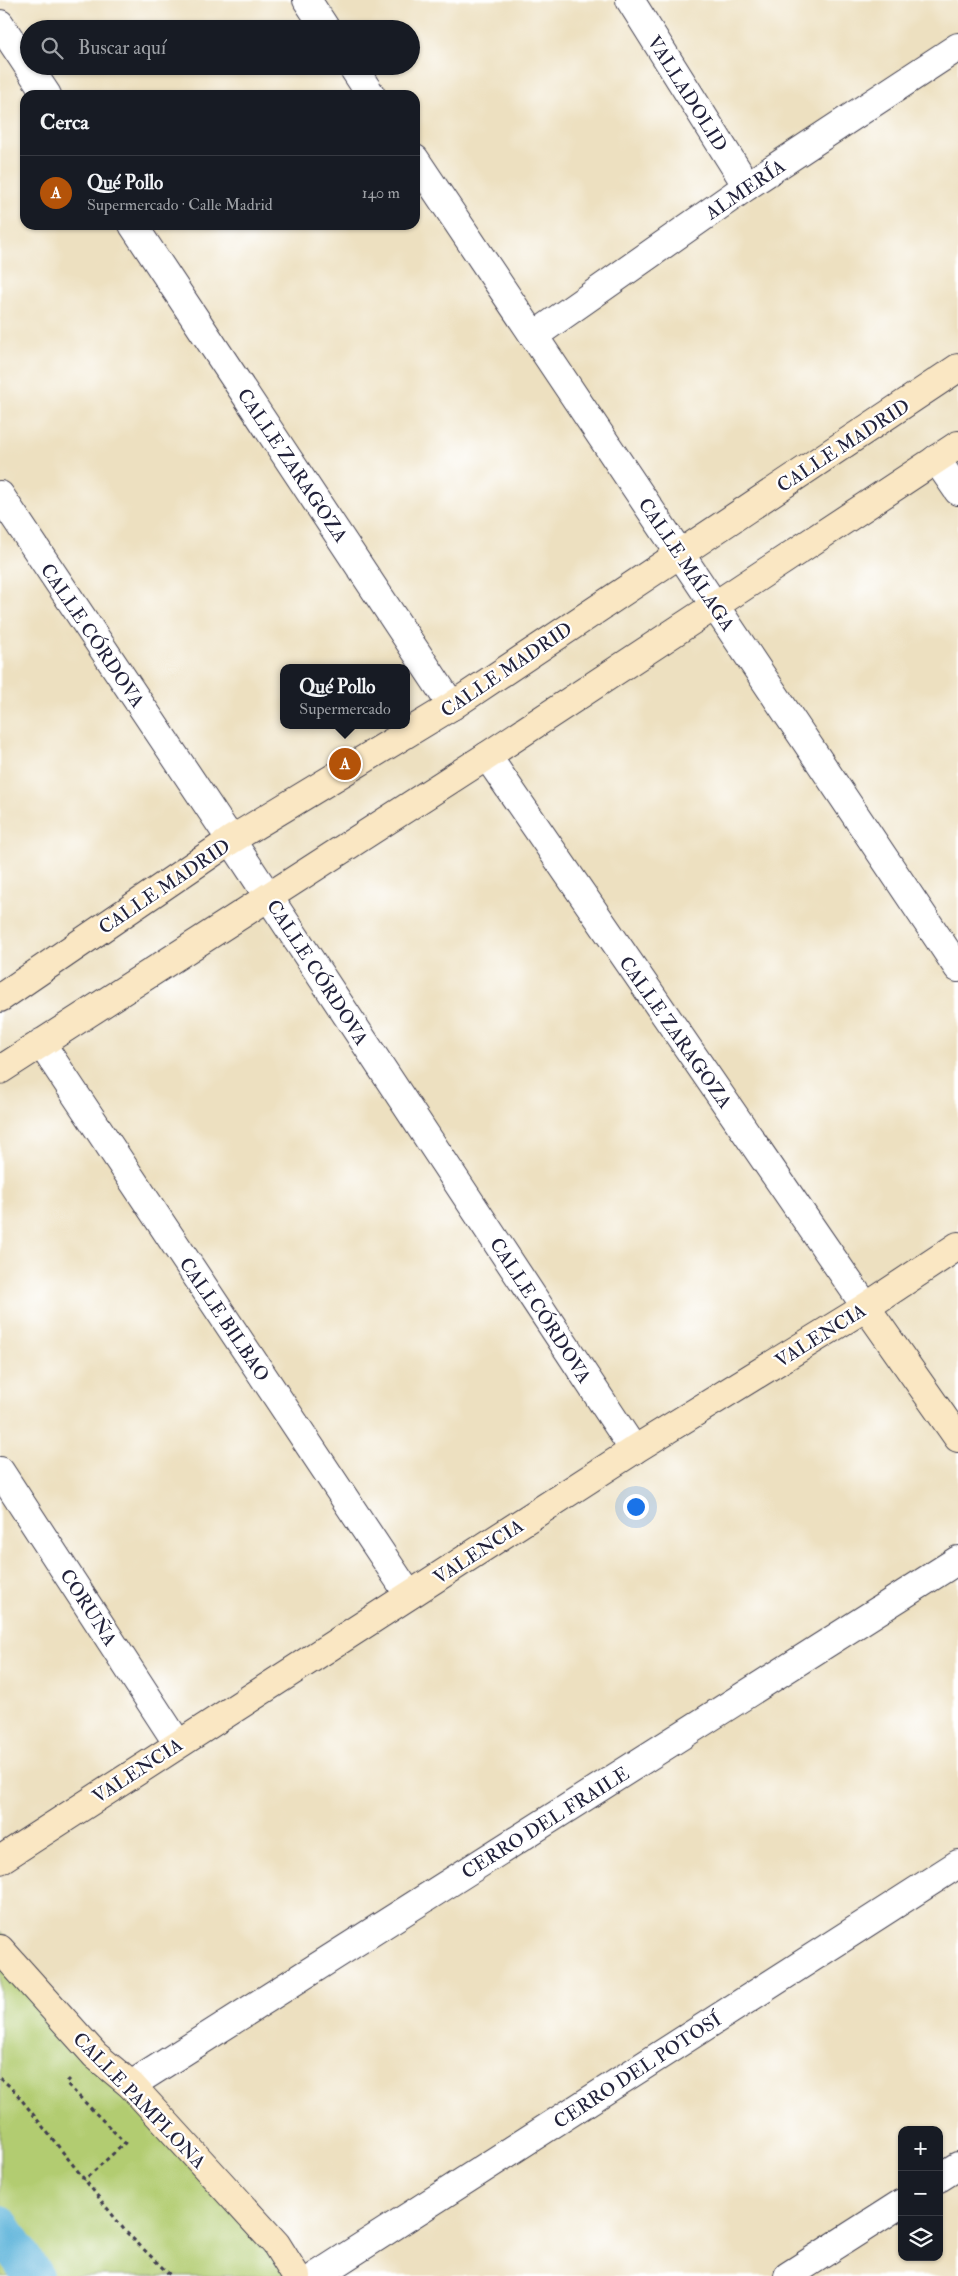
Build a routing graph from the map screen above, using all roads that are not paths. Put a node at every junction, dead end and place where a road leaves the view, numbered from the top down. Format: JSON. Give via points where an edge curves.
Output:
{"nodes":[{"id":1,"x":307,"y":0,"type":"edge"},
{"id":2,"x":630,"y":0,"type":"edge"},
{"id":3,"x":320,"y":20,"type":"edge"},
{"id":4,"x":0,"y":24,"type":"edge"},
{"id":5,"x":958,"y":47,"type":"edge"},
{"id":6,"x":20,"y":54,"type":"edge"},
{"id":7,"x":34,"y":75,"type":"edge"},
{"id":8,"x":358,"y":75,"type":"edge"},
{"id":9,"x":44,"y":90,"type":"edge"},
{"id":10,"x":368,"y":90,"type":"edge"},
{"id":11,"x":420,"y":166,"type":"edge"},
{"id":12,"x":747,"y":186,"type":"junction"},
{"id":13,"x":136,"y":230,"type":"edge"},
{"id":14,"x":535,"y":335,"type":"junction"},
{"id":15,"x":958,"y":368,"type":"edge"},
{"id":16,"x":947,"y":452,"type":"edge"},
{"id":17,"x":958,"y":491,"type":"edge"},
{"id":18,"x":0,"y":495,"type":"edge"},
{"id":19,"x":680,"y":552,"type":"junction"},
{"id":20,"x":715,"y":606,"type":"junction"},
{"id":21,"x":452,"y":706,"type":"junction"},
{"id":22,"x":487,"y":756,"type":"junction"},
{"id":23,"x":231,"y":840,"type":"junction"},
{"id":24,"x":268,"y":898,"type":"junction"},
{"id":25,"x":958,"y":968,"type":"edge"},
{"id":26,"x":3,"y":989,"type":"edge"},
{"id":27,"x":41,"y":1043,"type":"junction"},
{"id":28,"x":0,"y":1070,"type":"edge"},
{"id":29,"x":958,"y":1246,"type":"edge"},
{"id":30,"x":866,"y":1307,"type":"junction"},
{"id":31,"x":958,"y":1438,"type":"edge"},
{"id":32,"x":634,"y":1450,"type":"junction"},
{"id":33,"x":0,"y":1471,"type":"edge"},
{"id":34,"x":958,"y":1560,"type":"edge"},
{"id":35,"x":409,"y":1595,"type":"junction"},
{"id":36,"x":178,"y":1744,"type":"junction"},
{"id":37,"x":0,"y":1860,"type":"edge"},
{"id":38,"x":958,"y":1864,"type":"edge"},
{"id":39,"x":0,"y":1949,"type":"edge"},
{"id":40,"x":131,"y":2085,"type":"junction"},
{"id":41,"x":958,"y":2166,"type":"edge"},
{"id":42,"x":943,"y":2175,"type":"edge"},
{"id":43,"x":898,"y":2205,"type":"edge"},
{"id":44,"x":296,"y":2276,"type":"edge"},
{"id":45,"x":316,"y":2276,"type":"edge"},
{"id":46,"x":788,"y":2276,"type":"edge"}],
"edges":[{"from":1,"to":3,"type":"street"},
{"from":2,"to":12,"type":"street","name":"VALLADOLID"},
{"from":4,"to":6,"type":"street"},
{"from":5,"to":12,"type":"street","name":"ALMERÍA"},
{"from":7,"to":9,"type":"street"},
{"from":8,"to":10,"type":"street"},
{"from":11,"to":14,"type":"street","name":"CALLE MÁLAGA"},
{"from":12,"to":14,"type":"street","name":"ALMERÍA"},
{"from":13,"to":21,"type":"street","name":"CALLE ZARAGOZA"},
{"from":14,"to":19,"type":"street","name":"CALLE MÁLAGA"},
{"from":15,"to":19,"type":"street","name":"CALLE MADRID"},
{"from":16,"to":17,"type":"street"},
{"from":16,"to":20,"type":"street"},
{"from":18,"to":23,"type":"street","name":"CALLE CÓRDOVA"},
{"from":19,"to":20,"type":"street","name":"CALLE MÁLAGA"},
{"from":19,"to":21,"type":"street","name":"CALLE MADRID"},
{"from":20,"to":22,"type":"street"},
{"from":20,"to":25,"type":"street","name":"CALLE MÁLAGA"},
{"from":21,"to":23,"type":"street","name":"CALLE MADRID"},
{"from":22,"to":24,"type":"street"},
{"from":22,"to":30,"type":"street","name":"CALLE ZARAGOZA"},
{"from":23,"to":24,"type":"street","name":"CALLE CÓRDOVA"},
{"from":23,"to":26,"type":"street","name":"CALLE MADRID"},
{"from":24,"to":27,"type":"street"},
{"from":24,"to":32,"type":"street","name":"CALLE CÓRDOVA"},
{"from":27,"to":28,"type":"street"},
{"from":27,"to":35,"type":"street","name":"CALLE BILBAO"},
{"from":29,"to":30,"type":"street","name":"VALENCIA"},
{"from":30,"to":31,"type":"street"},
{"from":30,"to":32,"type":"street","name":"VALENCIA"},
{"from":32,"to":35,"type":"street","name":"VALENCIA"},
{"from":33,"to":36,"type":"street","name":"CORUÑA"},
{"from":34,"to":40,"type":"street","name":"CERRO DEL FRAILE"},
{"from":35,"to":36,"type":"street","name":"VALENCIA"},
{"from":36,"to":37,"type":"street","name":"VALENCIA"},
{"from":38,"to":45,"type":"street","name":"CERRO DEL POTOSÍ"},
{"from":39,"to":40,"type":"street","name":"CALLE PAMPLONA","via":[[94,2055]]},
{"from":40,"to":44,"type":"street","name":"CALLE PAMPLONA","via":[[276,2244]]},
{"from":41,"to":42,"type":"street"},
{"from":43,"to":46,"type":"street"}]}
